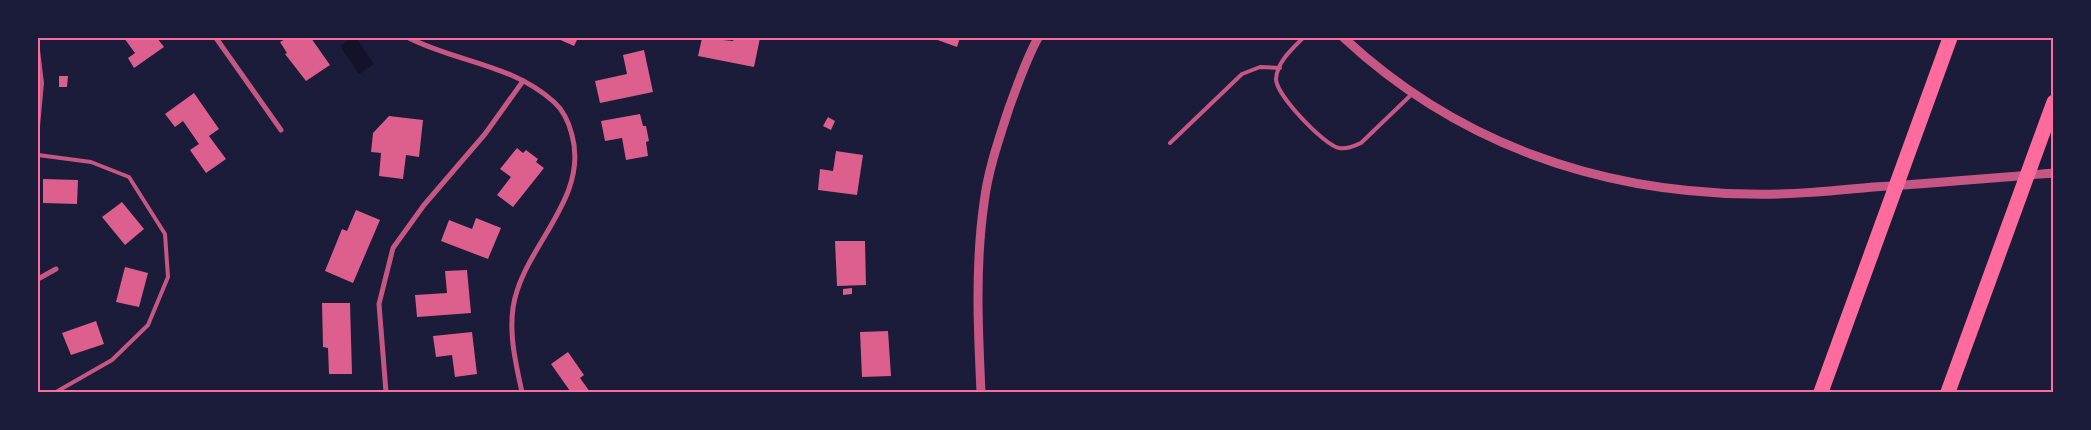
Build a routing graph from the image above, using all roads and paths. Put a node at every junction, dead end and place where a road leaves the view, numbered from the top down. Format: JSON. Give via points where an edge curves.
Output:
{"nodes":[{"id":1,"x":216,"y":38,"type":"edge"},
{"id":2,"x":409,"y":38,"type":"edge"},
{"id":3,"x":1038,"y":38,"type":"edge"},
{"id":4,"x":1303,"y":38,"type":"edge"},
{"id":5,"x":1344,"y":38,"type":"edge"},
{"id":6,"x":1950,"y":38,"type":"edge"},
{"id":7,"x":38,"y":50,"type":"edge"},
{"id":8,"x":1280,"y":68,"type":"junction"},
{"id":9,"x":523,"y":81,"type":"junction"},
{"id":10,"x":1413,"y":93,"type":"junction"},
{"id":11,"x":2054,"y":102,"type":"edge"},
{"id":12,"x":38,"y":126,"type":"edge"},
{"id":13,"x":281,"y":130,"type":"dead end"},
{"id":14,"x":1170,"y":143,"type":"dead end"},
{"id":15,"x":38,"y":155,"type":"edge"},
{"id":16,"x":2054,"y":173,"type":"edge"},
{"id":17,"x":56,"y":269,"type":"dead end"},
{"id":18,"x":38,"y":279,"type":"edge"},
{"id":19,"x":56,"y":392,"type":"edge"},
{"id":20,"x":386,"y":392,"type":"edge"},
{"id":21,"x":522,"y":392,"type":"edge"},
{"id":22,"x":981,"y":392,"type":"edge"},
{"id":23,"x":1821,"y":392,"type":"edge"},
{"id":24,"x":1948,"y":392,"type":"edge"}],
"edges":[{"from":1,"to":13,"type":"street"},
{"from":2,"to":9,"type":"street","via":[[484,63]]},
{"from":3,"to":22,"type":"street","via":[[1014,93],[994,152],[984,201],[978,256]]},
{"from":4,"to":8,"type":"lane","via":[[1285,56]]},
{"from":5,"to":10,"type":"street"},
{"from":6,"to":23,"type":"highway"},
{"from":7,"to":12,"type":"lane","via":[[42,84]]},
{"from":8,"to":10,"type":"lane","via":[[1276,79],[1286,101],[1328,143],[1339,148],[1351,148],[1361,143]]},
{"from":8,"to":14,"type":"lane","via":[[1260,67],[1242,74]]},
{"from":9,"to":20,"type":"street","via":[[485,134],[424,205],[393,248],[379,304]]},
{"from":9,"to":21,"type":"street","via":[[555,102],[569,124],[576,150],[574,176],[566,197],[530,260],[516,292],[512,335]]},
{"from":10,"to":16,"type":"street","via":[[1444,114],[1533,156],[1596,176],[1644,185],[1711,193],[1790,194]]},
{"from":11,"to":24,"type":"highway"},
{"from":15,"to":19,"type":"lane","via":[[91,162],[129,177],[165,234],[168,276],[148,325],[112,360]]},
{"from":17,"to":18,"type":"street"}]}
